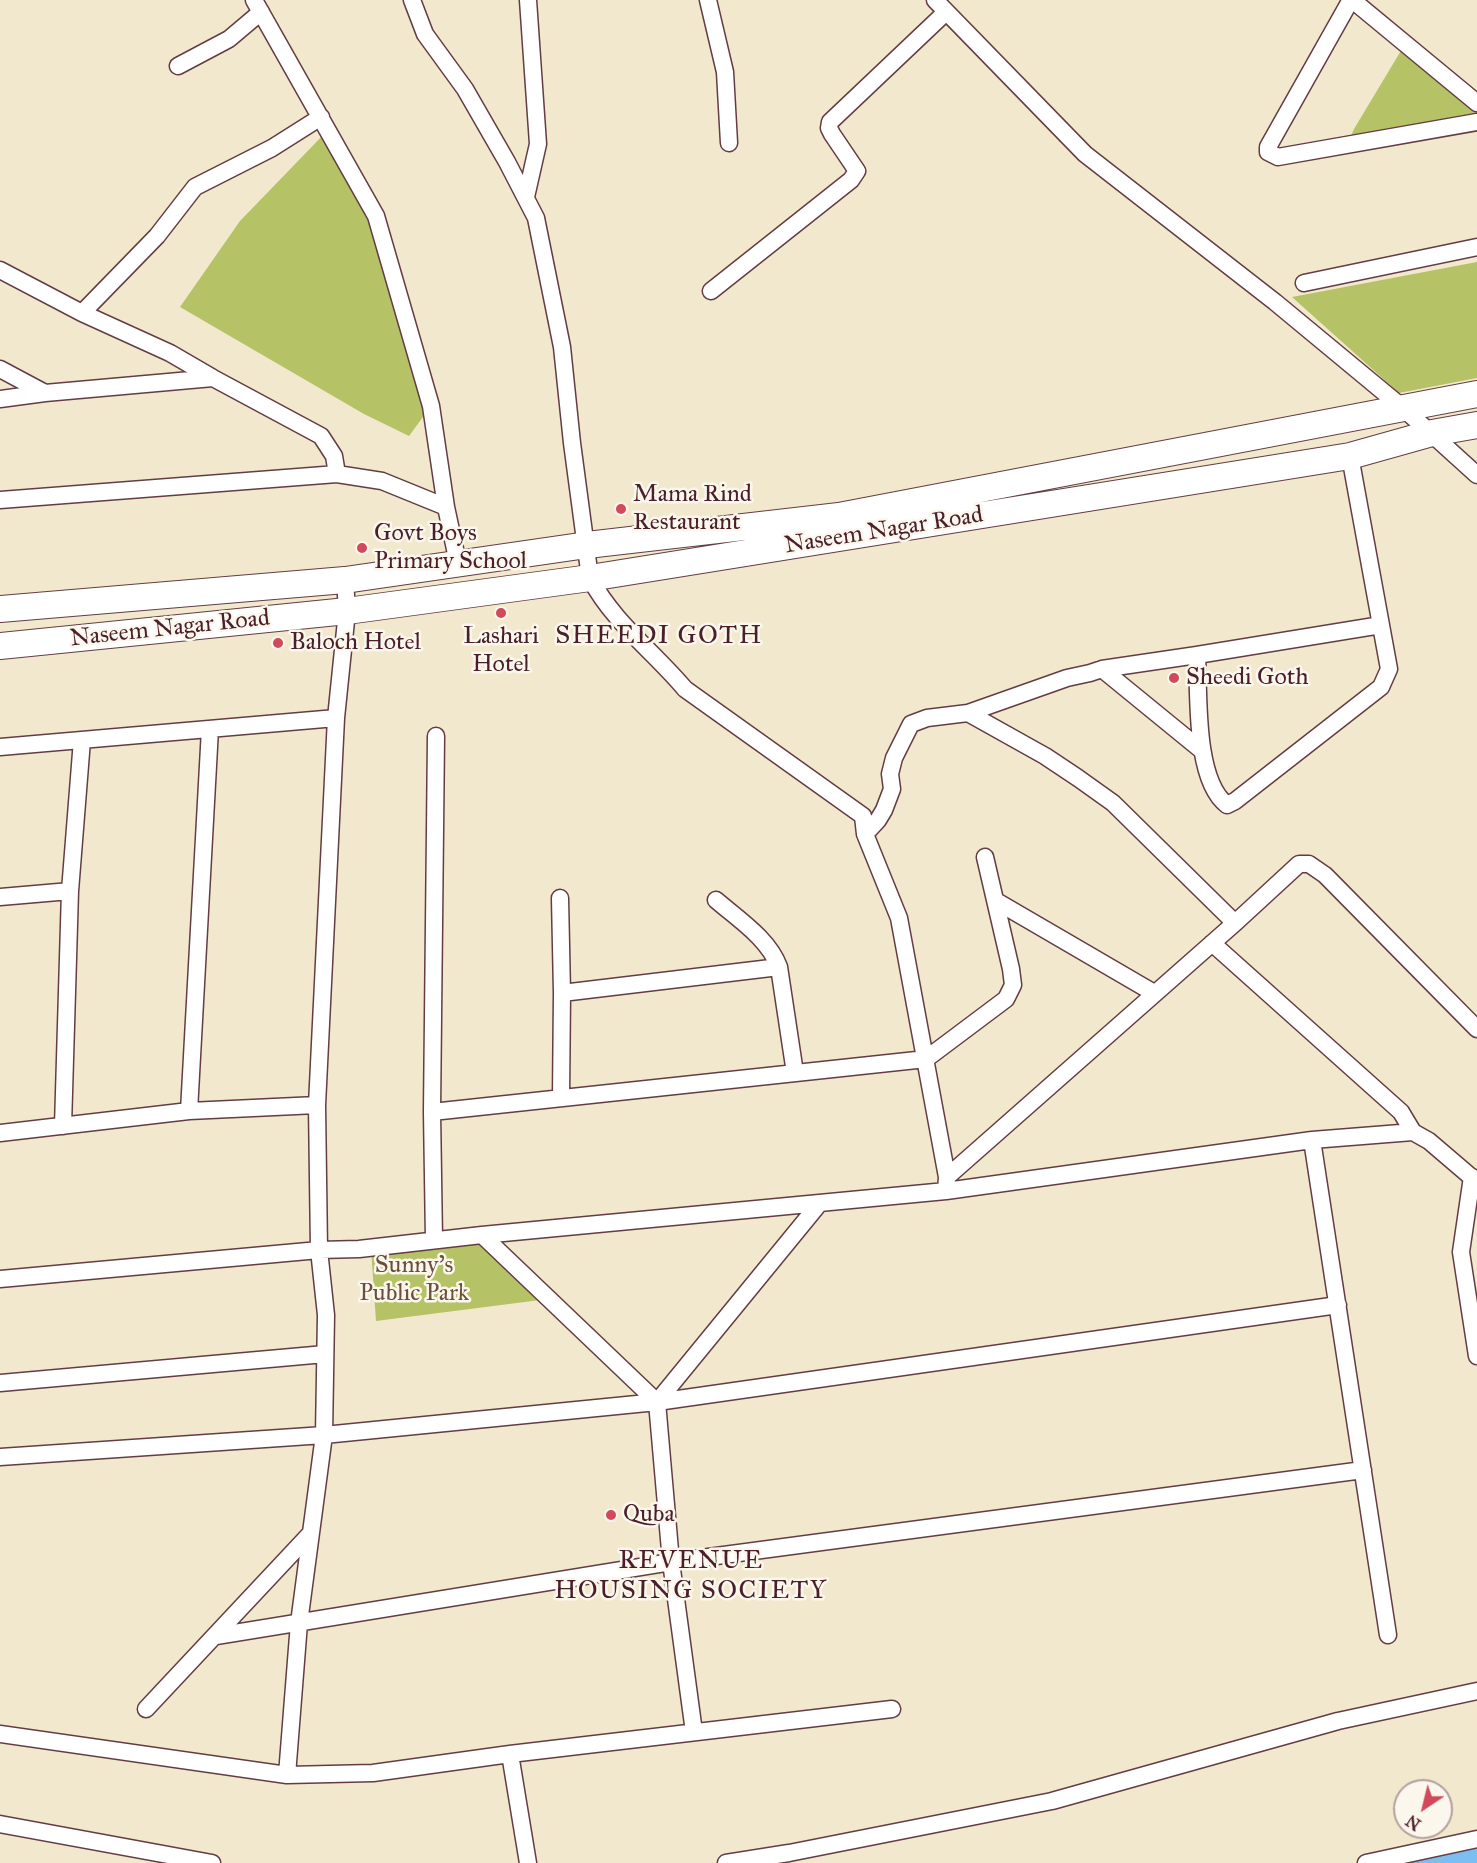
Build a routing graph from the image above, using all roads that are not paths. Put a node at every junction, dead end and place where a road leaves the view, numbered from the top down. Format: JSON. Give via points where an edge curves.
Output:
{"nodes":[{"id":1,"x":412,"y":0,"type":"edge"},
{"id":2,"x":528,"y":0,"type":"edge"},
{"id":3,"x":708,"y":0,"type":"edge"},
{"id":4,"x":257,"y":6,"type":"edge"},
{"id":5,"x":941,"y":6,"type":"edge"},
{"id":6,"x":178,"y":66,"type":"dead end"},
{"id":7,"x":1477,"y":103,"type":"edge"},
{"id":8,"x":321,"y":117,"type":"junction"},
{"id":9,"x":1477,"y":122,"type":"edge"},
{"id":10,"x":729,"y":142,"type":"dead end"},
{"id":11,"x":526,"y":197,"type":"junction"},
{"id":12,"x":1477,"y":247,"type":"edge"},
{"id":13,"x":0,"y":270,"type":"edge"},
{"id":14,"x":1304,"y":283,"type":"dead end"},
{"id":15,"x":711,"y":291,"type":"dead end"},
{"id":16,"x":82,"y":313,"type":"junction"},
{"id":17,"x":0,"y":369,"type":"edge"},
{"id":18,"x":213,"y":378,"type":"junction"},
{"id":19,"x":45,"y":393,"type":"junction"},
{"id":20,"x":1477,"y":394,"type":"edge"},
{"id":21,"x":0,"y":399,"type":"edge"},
{"id":22,"x":1403,"y":408,"type":"junction"},
{"id":23,"x":1477,"y":425,"type":"edge"},
{"id":24,"x":1432,"y":433,"type":"junction"},
{"id":25,"x":1350,"y":456,"type":"junction"},
{"id":26,"x":337,"y":474,"type":"junction"},
{"id":27,"x":1477,"y":475,"type":"edge"},
{"id":28,"x":0,"y":500,"type":"edge"},
{"id":29,"x":446,"y":507,"type":"junction"},
{"id":30,"x":586,"y":545,"type":"junction"},
{"id":31,"x":458,"y":563,"type":"junction"},
{"id":32,"x":590,"y":578,"type":"junction"},
{"id":33,"x":345,"y":580,"type":"junction"},
{"id":34,"x":0,"y":609,"type":"edge"},
{"id":35,"x":347,"y":611,"type":"junction"},
{"id":36,"x":1381,"y":625,"type":"junction"},
{"id":37,"x":0,"y":646,"type":"edge"},
{"id":38,"x":1197,"y":655,"type":"junction"},
{"id":39,"x":1102,"y":669,"type":"junction"},
{"id":40,"x":968,"y":713,"type":"junction"},
{"id":41,"x":336,"y":718,"type":"junction"},
{"id":42,"x":210,"y":729,"type":"junction"},
{"id":43,"x":436,"y":736,"type":"dead end"},
{"id":44,"x":82,"y":740,"type":"junction"},
{"id":45,"x":0,"y":747,"type":"edge"},
{"id":46,"x":1200,"y":749,"type":"junction"},
{"id":47,"x":865,"y":834,"type":"junction"},
{"id":48,"x":985,"y":857,"type":"dead end"},
{"id":49,"x":70,"y":891,"type":"junction"},
{"id":50,"x":0,"y":897,"type":"edge"},
{"id":51,"x":560,"y":898,"type":"dead end"},
{"id":52,"x":716,"y":900,"type":"dead end"},
{"id":53,"x":996,"y":901,"type":"junction"},
{"id":54,"x":1235,"y":923,"type":"junction"},
{"id":55,"x":1212,"y":943,"type":"junction"},
{"id":56,"x":779,"y":967,"type":"junction"},
{"id":57,"x":562,"y":993,"type":"junction"},
{"id":58,"x":1154,"y":993,"type":"junction"},
{"id":59,"x":1477,"y":1029,"type":"edge"},
{"id":60,"x":926,"y":1059,"type":"junction"},
{"id":61,"x":795,"y":1072,"type":"junction"},
{"id":62,"x":561,"y":1098,"type":"junction"},
{"id":63,"x":317,"y":1105,"type":"junction"},
{"id":64,"x":189,"y":1111,"type":"junction"},
{"id":65,"x":432,"y":1112,"type":"junction"},
{"id":66,"x":63,"y":1126,"type":"junction"},
{"id":67,"x":1413,"y":1132,"type":"junction"},
{"id":68,"x":0,"y":1133,"type":"edge"},
{"id":69,"x":1312,"y":1140,"type":"junction"},
{"id":70,"x":1474,"y":1180,"type":"edge"},
{"id":71,"x":946,"y":1184,"type":"junction"},
{"id":72,"x":819,"y":1204,"type":"junction"},
{"id":73,"x":482,"y":1235,"type":"junction"},
{"id":74,"x":434,"y":1240,"type":"junction"},
{"id":75,"x":319,"y":1250,"type":"junction"},
{"id":76,"x":0,"y":1279,"type":"edge"},
{"id":77,"x":1338,"y":1305,"type":"junction"},
{"id":78,"x":325,"y":1354,"type":"junction"},
{"id":79,"x":1477,"y":1356,"type":"edge"},
{"id":80,"x":0,"y":1383,"type":"edge"},
{"id":81,"x":657,"y":1402,"type":"junction"},
{"id":82,"x":324,"y":1435,"type":"junction"},
{"id":83,"x":0,"y":1457,"type":"edge"},
{"id":84,"x":1363,"y":1470,"type":"junction"},
{"id":85,"x":310,"y":1534,"type":"junction"},
{"id":86,"x":671,"y":1562,"type":"junction"},
{"id":87,"x":299,"y":1623,"type":"junction"},
{"id":88,"x":216,"y":1635,"type":"junction"},
{"id":89,"x":1388,"y":1635,"type":"dead end"},
{"id":90,"x":1477,"y":1691,"type":"edge"},
{"id":91,"x":146,"y":1709,"type":"dead end"},
{"id":92,"x":892,"y":1709,"type":"dead end"},
{"id":93,"x":694,"y":1732,"type":"junction"},
{"id":94,"x":0,"y":1734,"type":"edge"},
{"id":95,"x":510,"y":1754,"type":"junction"},
{"id":96,"x":286,"y":1775,"type":"junction"},
{"id":97,"x":0,"y":1824,"type":"edge"},
{"id":98,"x":1477,"y":1839,"type":"edge"},
{"id":99,"x":212,"y":1863,"type":"edge"},
{"id":100,"x":528,"y":1863,"type":"edge"},
{"id":101,"x":726,"y":1863,"type":"edge"},
{"id":102,"x":1366,"y":1863,"type":"edge"}],
"edges":[{"from":1,"to":11,"type":"street","via":[[425,34],[465,89]]},
{"from":2,"to":11,"type":"street","via":[[538,144]]},
{"from":3,"to":10,"type":"street","via":[[725,72]]},
{"from":4,"to":6,"type":"street","via":[[229,39]]},
{"from":4,"to":8,"type":"street"},
{"from":5,"to":15,"type":"street","via":[[830,122],[832,134],[857,171],[851,180]]},
{"from":5,"to":22,"type":"street","via":[[1085,154]]},
{"from":7,"to":9,"type":"street","via":[[1356,3],[1349,3],[1268,147],[1278,157]]},
{"from":8,"to":16,"type":"street","via":[[272,148],[195,187],[157,236]]},
{"from":8,"to":29,"type":"street","via":[[376,216],[431,406]]},
{"from":11,"to":30,"type":"street","via":[[536,218],[562,347]]},
{"from":12,"to":14,"type":"street"},
{"from":13,"to":16,"type":"street"},
{"from":16,"to":18,"type":"street","via":[[170,353]]},
{"from":17,"to":19,"type":"street"},
{"from":18,"to":19,"type":"street"},
{"from":18,"to":26,"type":"street","via":[[321,436],[334,456]]},
{"from":19,"to":21,"type":"street"},
{"from":20,"to":22,"type":"main road","name":"Naseem Nagar Road"},
{"from":22,"to":24,"type":"street"},
{"from":22,"to":30,"type":"main road","name":"Naseem Nagar Road","via":[[839,516]]},
{"from":23,"to":24,"type":"main road","name":"Naseem Nagar Road"},
{"from":24,"to":25,"type":"main road","name":"Naseem Nagar Road"},
{"from":24,"to":27,"type":"street"},
{"from":25,"to":32,"type":"main road","name":"Naseem Nagar Road"},
{"from":25,"to":36,"type":"street"},
{"from":26,"to":28,"type":"street"},
{"from":26,"to":29,"type":"street","via":[[382,481]]},
{"from":29,"to":31,"type":"street"},
{"from":30,"to":31,"type":"main road","name":"Naseem Nagar Road"},
{"from":30,"to":32,"type":"street"},
{"from":31,"to":33,"type":"main road","name":"Naseem Nagar Road"},
{"from":32,"to":35,"type":"main road","name":"Naseem Nagar Road"},
{"from":32,"to":47,"type":"street","via":[[614,615],[685,689],[852,807],[863,816]]},
{"from":33,"to":34,"type":"main road","name":"Naseem Nagar Road"},
{"from":33,"to":35,"type":"street"},
{"from":35,"to":37,"type":"main road","name":"Naseem Nagar Road"},
{"from":35,"to":41,"type":"street"},
{"from":36,"to":38,"type":"street"},
{"from":36,"to":46,"type":"street","via":[[1389,669],[1381,687],[1235,801],[1227,805],[1218,798]]},
{"from":38,"to":39,"type":"street"},
{"from":38,"to":46,"type":"street"},
{"from":39,"to":40,"type":"street"},
{"from":39,"to":46,"type":"street"},
{"from":40,"to":47,"type":"street","via":[[911,724],[894,758],[892,789],[884,810]]},
{"from":40,"to":54,"type":"street","via":[[1045,756],[1113,803]]},
{"from":41,"to":42,"type":"street"},
{"from":41,"to":63,"type":"street"},
{"from":42,"to":44,"type":"street"},
{"from":42,"to":64,"type":"street"},
{"from":43,"to":65,"type":"street"},
{"from":44,"to":45,"type":"street"},
{"from":44,"to":49,"type":"street"},
{"from":47,"to":60,"type":"street","via":[[898,918]]},
{"from":48,"to":53,"type":"street"},
{"from":49,"to":50,"type":"street"},
{"from":49,"to":66,"type":"street"},
{"from":51,"to":57,"type":"street"},
{"from":52,"to":56,"type":"street","via":[[768,948]]},
{"from":53,"to":58,"type":"street"},
{"from":53,"to":60,"type":"street","via":[[1013,985],[1006,999]]},
{"from":54,"to":55,"type":"street"},
{"from":54,"to":59,"type":"street","via":[[1299,864],[1309,864],[1325,875]]},
{"from":55,"to":58,"type":"street"},
{"from":55,"to":67,"type":"street","via":[[1401,1112]]},
{"from":56,"to":57,"type":"street"},
{"from":56,"to":61,"type":"street"},
{"from":57,"to":62,"type":"street"},
{"from":58,"to":71,"type":"street"},
{"from":60,"to":61,"type":"street"},
{"from":60,"to":71,"type":"street"},
{"from":61,"to":62,"type":"street"},
{"from":62,"to":65,"type":"street"},
{"from":63,"to":64,"type":"street"},
{"from":63,"to":75,"type":"street"},
{"from":64,"to":66,"type":"street"},
{"from":65,"to":74,"type":"street"},
{"from":66,"to":68,"type":"street"},
{"from":67,"to":69,"type":"street"},
{"from":67,"to":70,"type":"street","via":[[1430,1141]]},
{"from":69,"to":71,"type":"street"},
{"from":69,"to":77,"type":"street"},
{"from":70,"to":79,"type":"street","via":[[1461,1252]]},
{"from":71,"to":72,"type":"street"},
{"from":72,"to":73,"type":"street"},
{"from":72,"to":81,"type":"street"},
{"from":73,"to":74,"type":"street"},
{"from":73,"to":81,"type":"street"},
{"from":74,"to":75,"type":"street"},
{"from":75,"to":76,"type":"street"},
{"from":75,"to":78,"type":"street","via":[[326,1315]]},
{"from":77,"to":81,"type":"street"},
{"from":77,"to":84,"type":"street"},
{"from":78,"to":80,"type":"street"},
{"from":78,"to":82,"type":"street"},
{"from":81,"to":82,"type":"street"},
{"from":81,"to":86,"type":"street"},
{"from":82,"to":83,"type":"street"},
{"from":82,"to":85,"type":"street"},
{"from":84,"to":86,"type":"street"},
{"from":84,"to":89,"type":"street"},
{"from":85,"to":87,"type":"street"},
{"from":85,"to":88,"type":"street"},
{"from":86,"to":87,"type":"street"},
{"from":86,"to":93,"type":"street"},
{"from":87,"to":88,"type":"street"},
{"from":87,"to":96,"type":"street"},
{"from":88,"to":91,"type":"street"},
{"from":90,"to":101,"type":"street","via":[[1338,1721],[1052,1801]]},
{"from":92,"to":93,"type":"street"},
{"from":93,"to":95,"type":"street"},
{"from":94,"to":96,"type":"street"},
{"from":95,"to":96,"type":"street","via":[[373,1773]]},
{"from":95,"to":100,"type":"street"},
{"from":97,"to":99,"type":"street"},
{"from":98,"to":102,"type":"street"}]}
